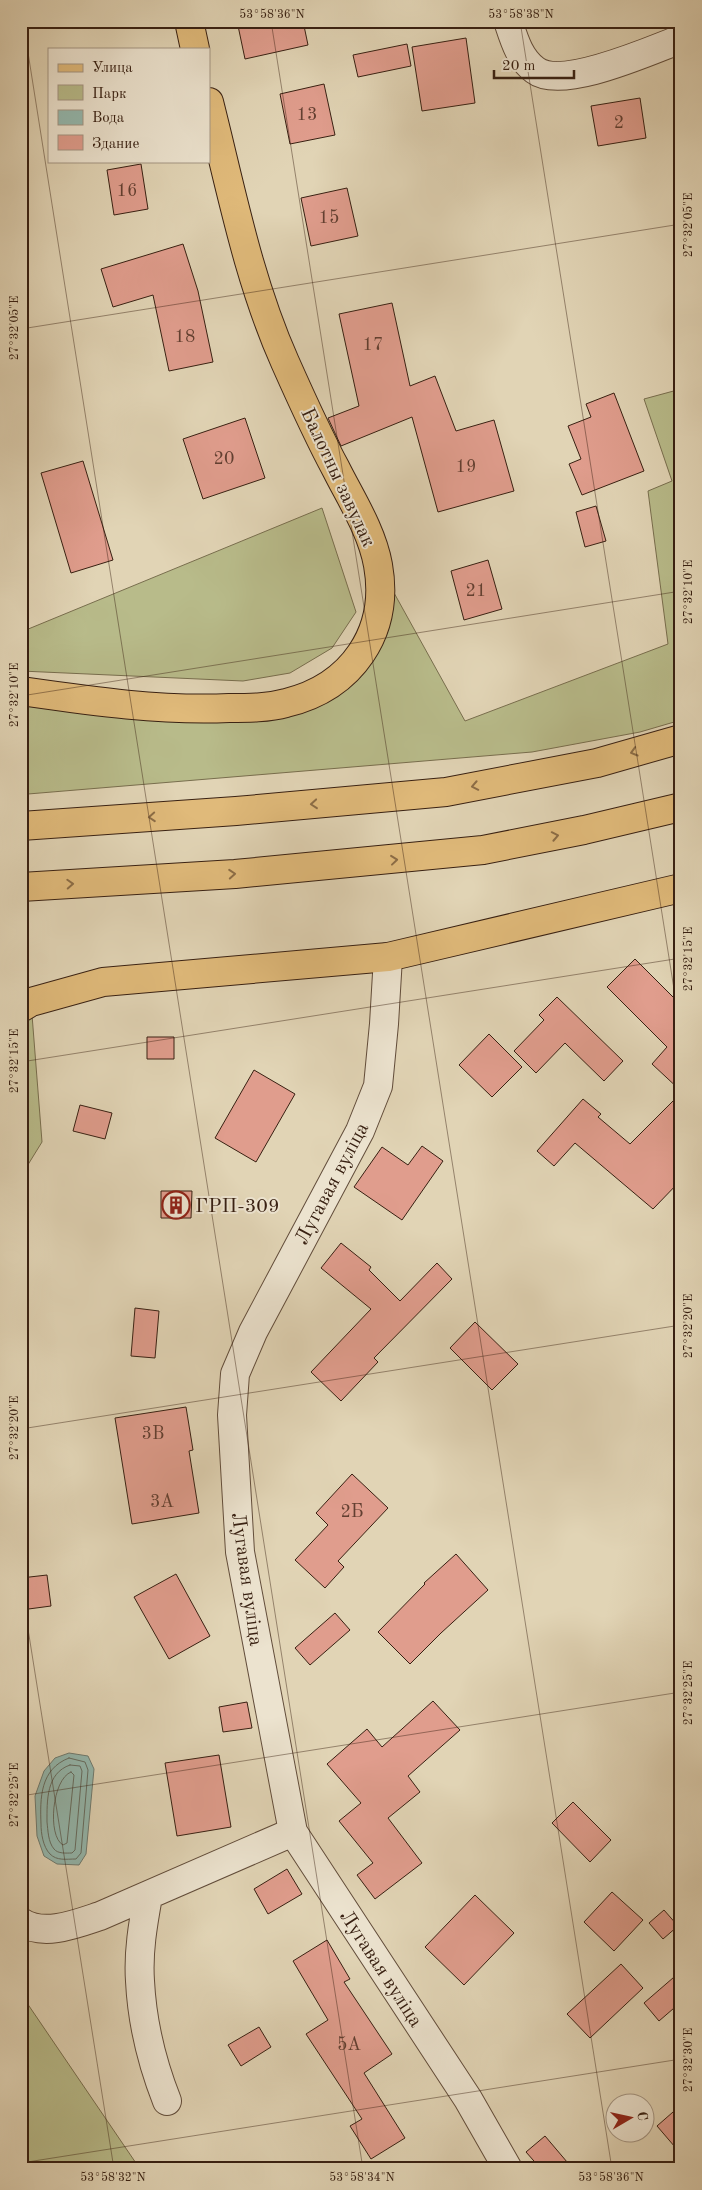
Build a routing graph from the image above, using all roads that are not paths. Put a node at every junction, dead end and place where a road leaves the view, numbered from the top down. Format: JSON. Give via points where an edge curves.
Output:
{"nodes":[{"id":1,"x":189,"y":21,"type":"edge"},
{"id":2,"x":508,"y":21,"type":"edge"},
{"id":3,"x":681,"y":39,"type":"edge"},
{"id":4,"x":195,"y":48,"type":"edge"},
{"id":5,"x":210,"y":106,"type":"edge"},
{"id":6,"x":21,"y":691,"type":"edge"},
{"id":7,"x":681,"y":739,"type":"edge"},
{"id":8,"x":681,"y":807,"type":"edge"},
{"id":9,"x":21,"y":826,"type":"edge"},
{"id":10,"x":21,"y":887,"type":"edge"},
{"id":11,"x":681,"y":888,"type":"edge"},
{"id":12,"x":388,"y":957,"type":"junction"},
{"id":13,"x":21,"y":1008,"type":"edge"},
{"id":14,"x":293,"y":1832,"type":"junction"},
{"id":15,"x":148,"y":1896,"type":"junction"},
{"id":16,"x":21,"y":1922,"type":"edge"},
{"id":17,"x":167,"y":2101,"type":"dead end"},
{"id":18,"x":508,"y":2169,"type":"edge"}],
"edges":[{"from":1,"to":4,"type":"main road"},
{"from":2,"to":3,"type":"street","via":[[518,51],[536,71],[561,77],[593,71]]},
{"from":5,"to":6,"type":"main road","name":"Балотны завулак","via":[[260,298],[284,360],[366,529],[378,564],[381,601],[376,629],[363,653],[343,674],[318,691],[286,704],[192,710]]},
{"from":7,"to":9,"type":"main road","one_way":true,"via":[[597,763],[446,792]]},
{"from":10,"to":8,"type":"main road","one_way":true,"via":[[235,874],[483,850]]},
{"from":11,"to":12,"type":"main road"},
{"from":12,"to":13,"type":"main road","via":[[103,982],[31,1002]]},
{"from":12,"to":14,"type":"street","name":"Лугавая вуліца","via":[[378,1086],[360,1131],[234,1374],[232,1415],[240,1552]]},
{"from":14,"to":15,"type":"street"},
{"from":14,"to":18,"type":"street","name":"Лугавая вуліца","via":[[468,2099]]},
{"from":15,"to":16,"type":"street","via":[[71,1925],[40,1929]]},
{"from":15,"to":17,"type":"street","via":[[141,1937],[140,1980],[146,2026]]}]}
